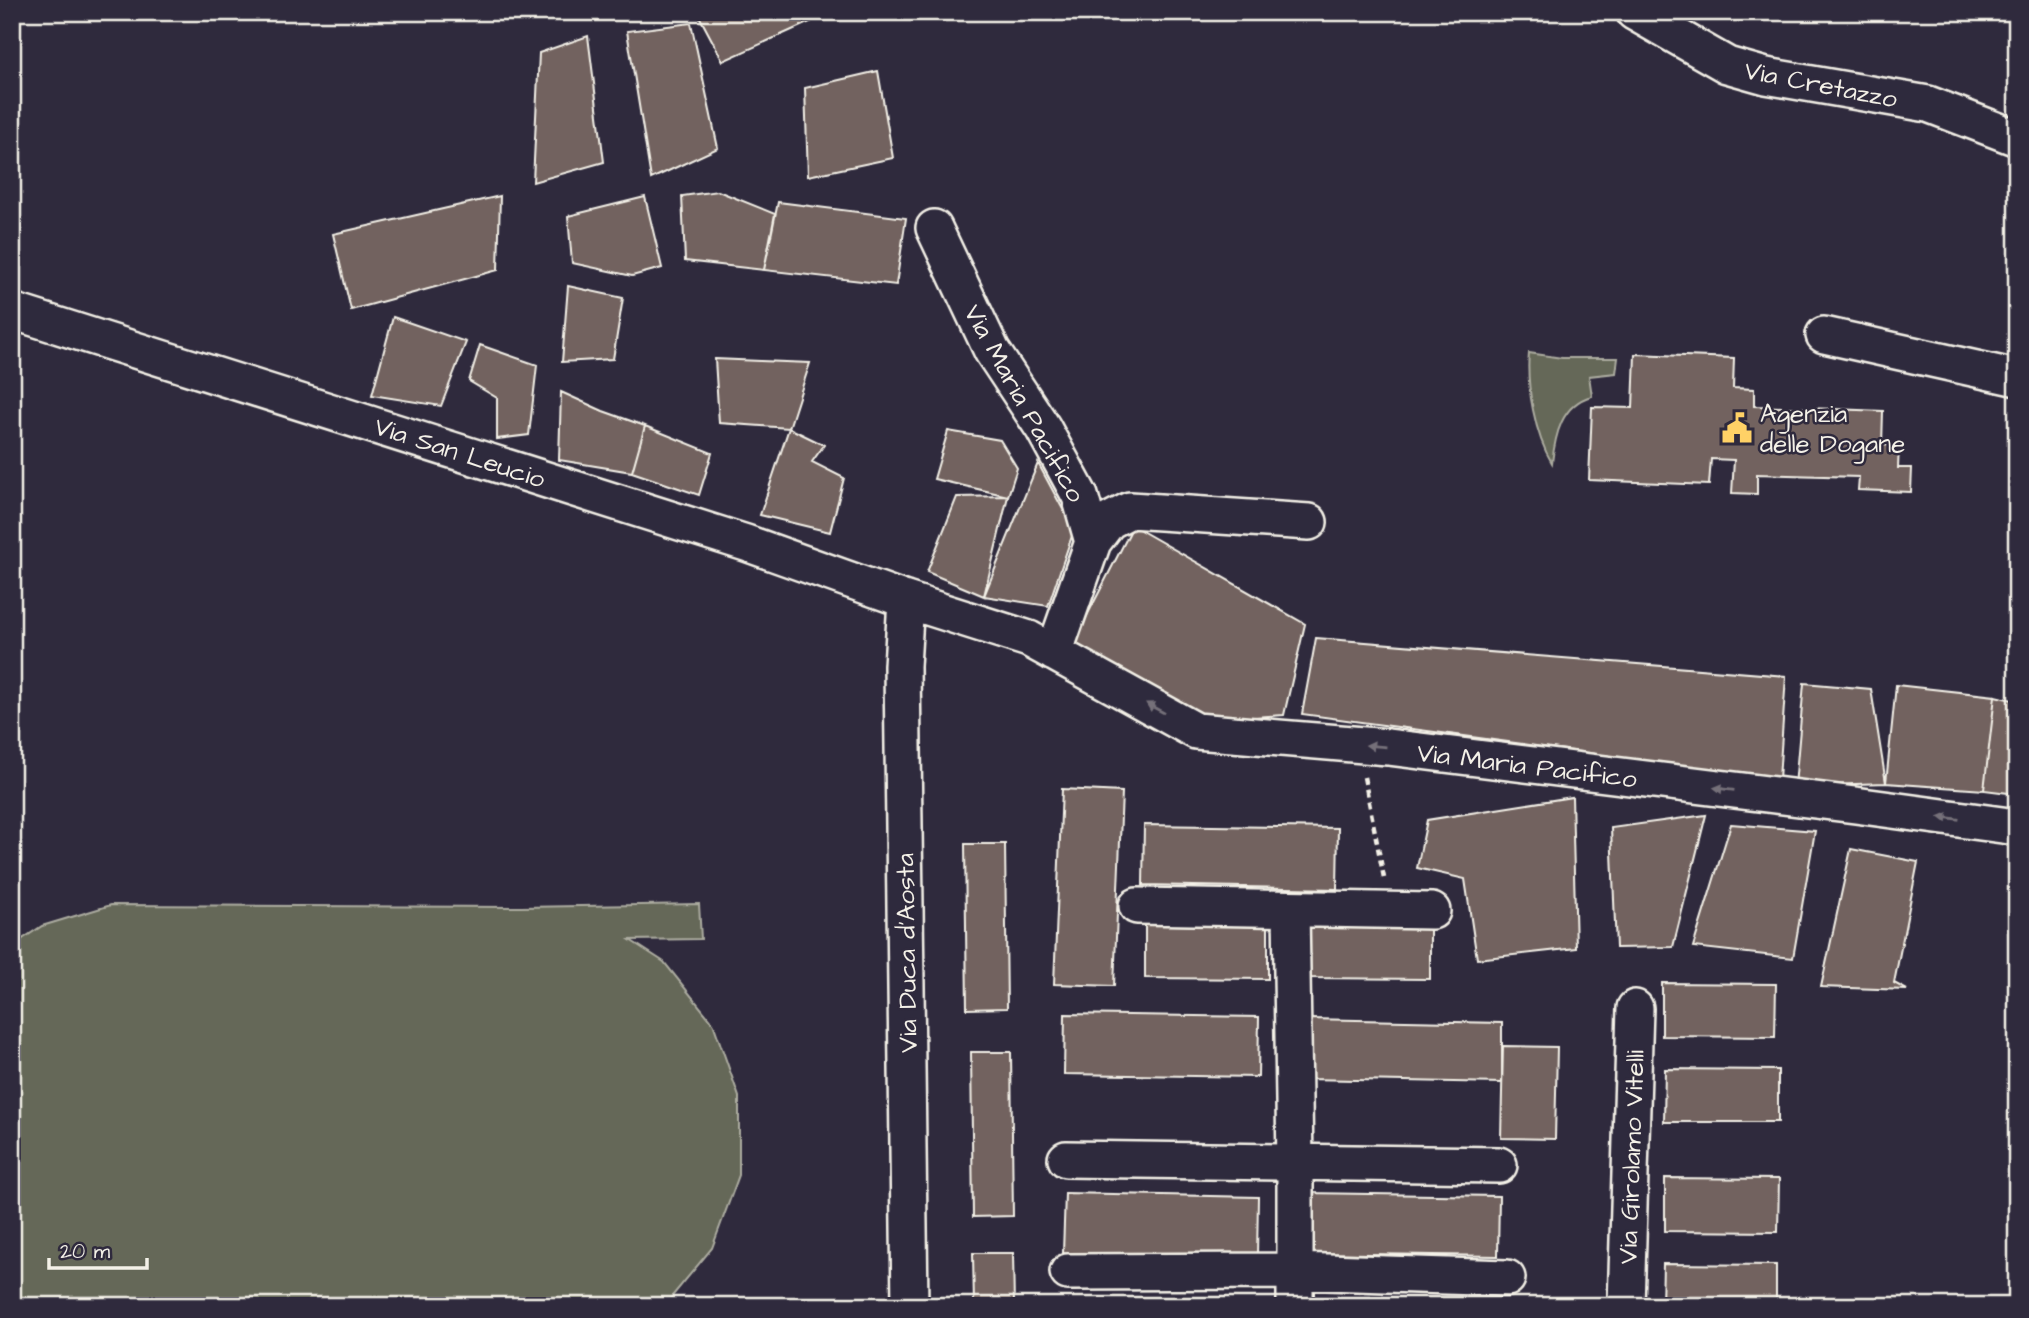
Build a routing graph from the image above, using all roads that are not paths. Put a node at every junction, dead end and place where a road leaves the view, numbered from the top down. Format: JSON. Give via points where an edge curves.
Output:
{"nodes":[{"id":1,"x":1634,"y":12,"type":"edge"},
{"id":2,"x":2017,"y":138,"type":"edge"},
{"id":3,"x":934,"y":228,"type":"dead end"},
{"id":4,"x":12,"y":311,"type":"edge"},
{"id":5,"x":1824,"y":335,"type":"dead end"},
{"id":6,"x":2017,"y":378,"type":"edge"},
{"id":7,"x":1309,"y":522,"type":"dead end"},
{"id":8,"x":1093,"y":542,"type":"junction"},
{"id":9,"x":906,"y":600,"type":"junction"},
{"id":10,"x":1054,"y":653,"type":"junction"},
{"id":11,"x":2017,"y":827,"type":"edge"},
{"id":12,"x":1137,"y":906,"type":"dead end"},
{"id":13,"x":1291,"y":909,"type":"junction"},
{"id":14,"x":1432,"y":911,"type":"dead end"},
{"id":15,"x":1635,"y":1009,"type":"dead end"},
{"id":16,"x":1066,"y":1159,"type":"dead end"},
{"id":17,"x":1295,"y":1163,"type":"junction"},
{"id":18,"x":1499,"y":1165,"type":"dead end"},
{"id":19,"x":1296,"y":1271,"type":"junction"},
{"id":20,"x":1068,"y":1272,"type":"dead end"},
{"id":21,"x":1507,"y":1278,"type":"dead end"},
{"id":22,"x":910,"y":1306,"type":"edge"},
{"id":23,"x":1295,"y":1306,"type":"edge"},
{"id":24,"x":1626,"y":1306,"type":"edge"}],
"edges":[{"from":1,"to":2,"type":"street","name":"Via Cretazzo","via":[[1727,65],[1928,104]]},
{"from":3,"to":8,"type":"street","name":"Via Maria Pacifico","via":[[992,351],[1043,428],[1080,496]]},
{"from":4,"to":9,"type":"street","name":"Via San Leucio","via":[[746,543]]},
{"from":5,"to":6,"type":"street"},
{"from":7,"to":8,"type":"street","name":"Via Maria Pacifico","via":[[1130,510],[1109,521]]},
{"from":8,"to":10,"type":"street","name":"Via Maria Pacifico"},
{"from":9,"to":10,"type":"street","name":"Via Maria Pacifico","via":[[1029,639]]},
{"from":9,"to":22,"type":"street","name":"Via Duca d'Aosta","via":[[902,666]]},
{"from":11,"to":10,"type":"street","name":"Via Maria Pacifico","one_way":true,"via":[[1358,745],[1196,731]]},
{"from":12,"to":13,"type":"street"},
{"from":13,"to":14,"type":"street"},
{"from":13,"to":17,"type":"street"},
{"from":15,"to":24,"type":"street","name":"Via Girolamo Vitelli"},
{"from":16,"to":17,"type":"street"},
{"from":17,"to":18,"type":"street"},
{"from":17,"to":19,"type":"street"},
{"from":19,"to":20,"type":"street"},
{"from":19,"to":21,"type":"street"},
{"from":19,"to":23,"type":"street"}]}
